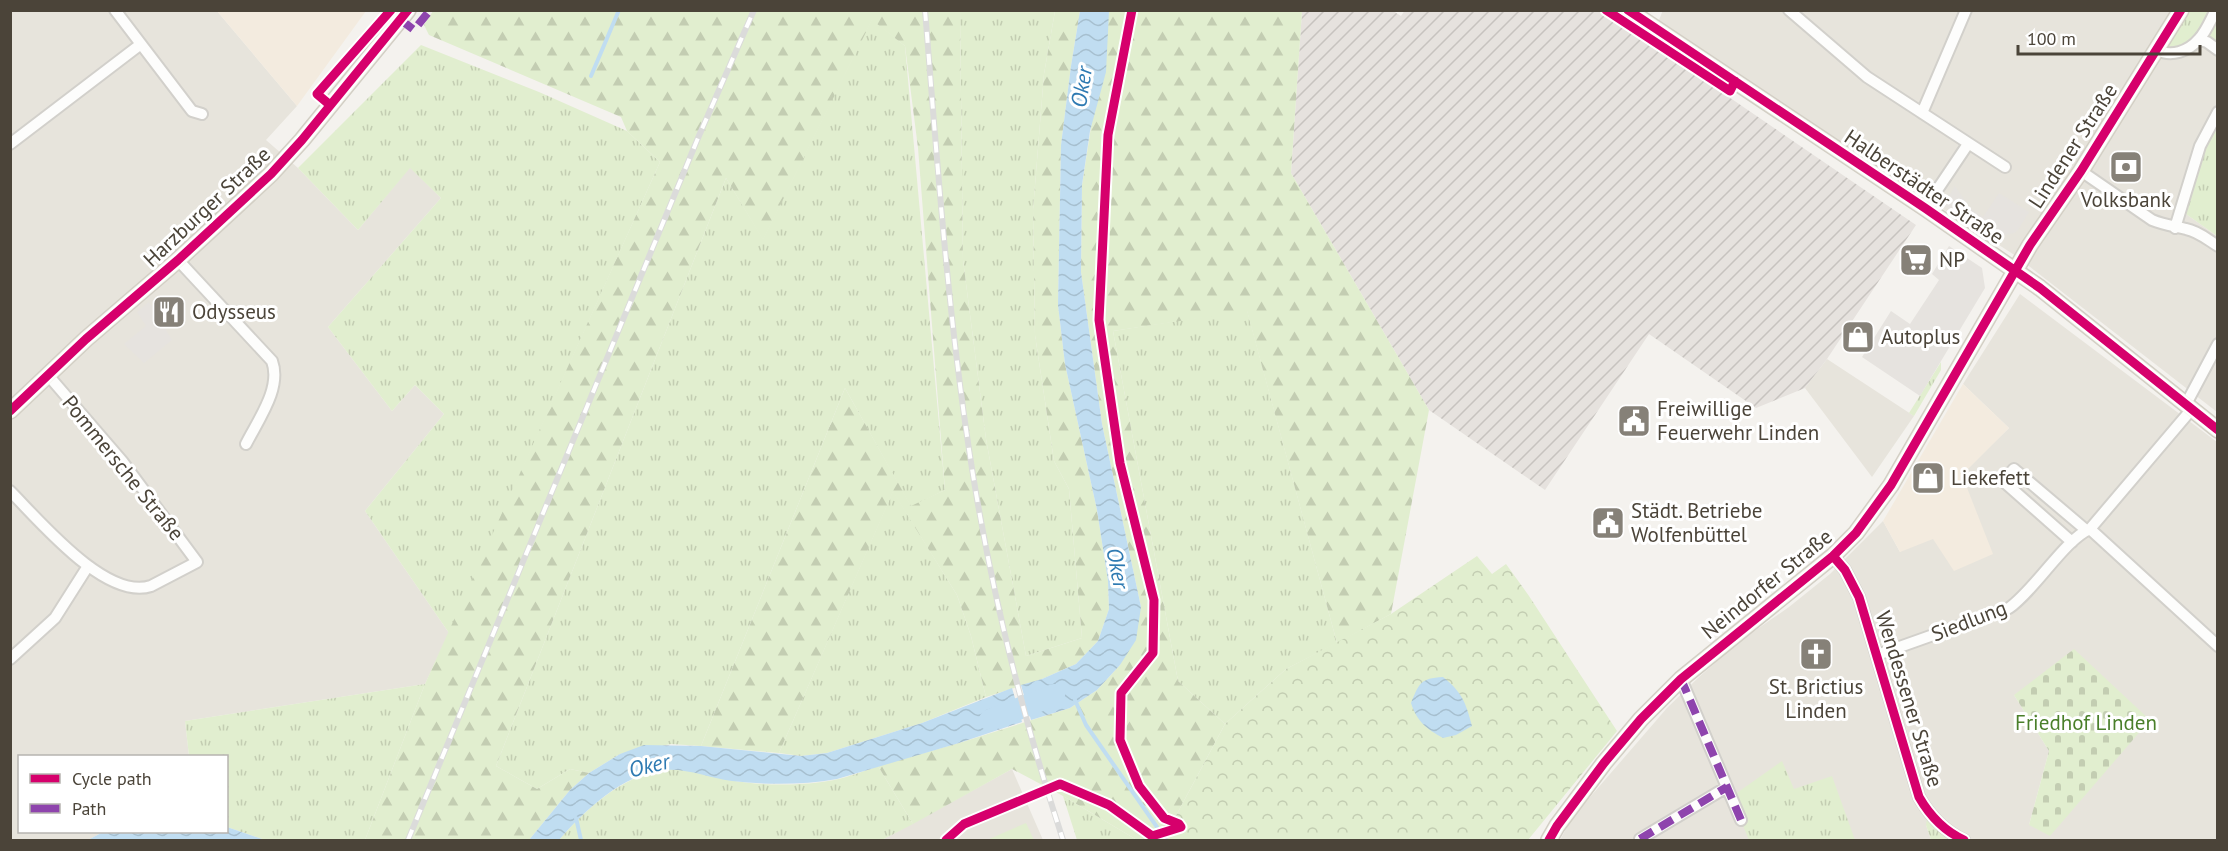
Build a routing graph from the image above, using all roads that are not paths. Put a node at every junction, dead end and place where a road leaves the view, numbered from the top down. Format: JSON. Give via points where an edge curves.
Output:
{"nodes":[{"id":1,"x":115,"y":10,"type":"edge"},
{"id":2,"x":408,"y":10,"type":"edge"},
{"id":3,"x":1628,"y":10,"type":"edge"},
{"id":4,"x":1789,"y":10,"type":"edge"},
{"id":5,"x":1966,"y":10,"type":"edge"},
{"id":6,"x":2181,"y":10,"type":"edge"},
{"id":7,"x":2216,"y":10,"type":"edge"},
{"id":8,"x":2199,"y":40,"type":"junction"},
{"id":9,"x":141,"y":44,"type":"junction"},
{"id":10,"x":2157,"y":50,"type":"junction"},
{"id":11,"x":2217,"y":50,"type":"edge"},
{"id":12,"x":2217,"y":112,"type":"edge"},
{"id":13,"x":1922,"y":113,"type":"junction"},
{"id":14,"x":202,"y":114,"type":"dead end"},
{"id":15,"x":10,"y":144,"type":"edge"},
{"id":16,"x":1968,"y":144,"type":"junction"},
{"id":17,"x":2005,"y":167,"type":"dead end"},
{"id":18,"x":2081,"y":171,"type":"junction"},
{"id":19,"x":1925,"y":208,"type":"junction"},
{"id":20,"x":2175,"y":228,"type":"junction"},
{"id":21,"x":2217,"y":246,"type":"edge"},
{"id":22,"x":178,"y":260,"type":"junction"},
{"id":23,"x":2015,"y":271,"type":"junction"},
{"id":24,"x":2217,"y":344,"type":"edge"},
{"id":25,"x":47,"y":375,"type":"junction"},
{"id":26,"x":12,"y":405,"type":"edge"},
{"id":27,"x":2188,"y":408,"type":"junction"},
{"id":28,"x":2217,"y":430,"type":"edge"},
{"id":29,"x":246,"y":444,"type":"dead end"},
{"id":30,"x":10,"y":490,"type":"edge"},
{"id":31,"x":2088,"y":529,"type":"junction"},
{"id":32,"x":2072,"y":542,"type":"junction"},
{"id":33,"x":1833,"y":556,"type":"junction"},
{"id":34,"x":88,"y":566,"type":"junction"},
{"id":35,"x":2217,"y":646,"type":"edge"},
{"id":36,"x":1877,"y":655,"type":"junction"},
{"id":37,"x":10,"y":659,"type":"edge"},
{"id":38,"x":1681,"y":679,"type":"junction"},
{"id":39,"x":1727,"y":787,"type":"junction"},
{"id":40,"x":1741,"y":820,"type":"dead end"},
{"id":41,"x":1640,"y":839,"type":"dead end"},
{"id":42,"x":1549,"y":840,"type":"edge"},
{"id":43,"x":1962,"y":840,"type":"edge"}],
"edges":[{"from":1,"to":9,"type":"street"},
{"from":2,"to":22,"type":"main road","name":"Harzburger Straße","via":[[286,158]]},
{"from":3,"to":19,"type":"main road","name":"Halberstädter Straße"},
{"from":4,"to":13,"type":"street","via":[[1867,77]]},
{"from":5,"to":13,"type":"street"},
{"from":6,"to":10,"type":"main road","name":"Lindener Straße"},
{"from":7,"to":8,"type":"street"},
{"from":8,"to":10,"type":"street","via":[[2176,53],[2167,55]]},
{"from":8,"to":11,"type":"street"},
{"from":9,"to":14,"type":"street","via":[[192,111]]},
{"from":9,"to":15,"type":"street"},
{"from":10,"to":18,"type":"main road","name":"Lindener Straße"},
{"from":12,"to":20,"type":"street","via":[[2200,146]]},
{"from":13,"to":16,"type":"street"},
{"from":16,"to":17,"type":"street"},
{"from":16,"to":19,"type":"street"},
{"from":18,"to":20,"type":"street","via":[[2152,220]]},
{"from":18,"to":23,"type":"main road","name":"Lindener Straße"},
{"from":19,"to":23,"type":"main road","name":"Halberstädter Straße"},
{"from":20,"to":21,"type":"street","via":[[2197,233]]},
{"from":22,"to":25,"type":"main road","name":"Harzburger Straße"},
{"from":22,"to":29,"type":"street","via":[[266,352],[276,370],[274,384]]},
{"from":23,"to":27,"type":"main road","name":"Halberstädter Straße"},
{"from":23,"to":33,"type":"main road","name":"Neindorfer Straße","via":[[1891,485],[1856,533]]},
{"from":24,"to":27,"type":"street","name":"Siedlung"},
{"from":25,"to":26,"type":"main road","name":"Harzburger Straße"},
{"from":25,"to":34,"type":"street","name":"Pommersche Straße","via":[[122,461],[197,562],[143,588],[126,585]]},
{"from":27,"to":28,"type":"main road","name":"Halberstädter Straße"},
{"from":27,"to":31,"type":"street","name":"Siedlung"},
{"from":30,"to":34,"type":"street"},
{"from":31,"to":32,"type":"street","name":"Siedlung"},
{"from":31,"to":32,"type":"street","via":[[2014,469],[2003,481]]},
{"from":31,"to":35,"type":"street"},
{"from":32,"to":36,"type":"street","name":"Siedlung","via":[[2021,600],[2009,608]]},
{"from":33,"to":36,"type":"street","name":"Wendessener Straße","via":[[1859,597]]},
{"from":33,"to":38,"type":"main road","name":"Neindorfer Straße"},
{"from":34,"to":37,"type":"street","via":[[55,618]]},
{"from":36,"to":43,"type":"street","name":"Wendessener Straße","via":[[1919,797],[1928,813]]},
{"from":38,"to":39,"type":"street"},
{"from":38,"to":42,"type":"main road","name":"Neindorfer Straße","via":[[1604,763]]},
{"from":39,"to":40,"type":"street"},
{"from":39,"to":41,"type":"street"}]}
